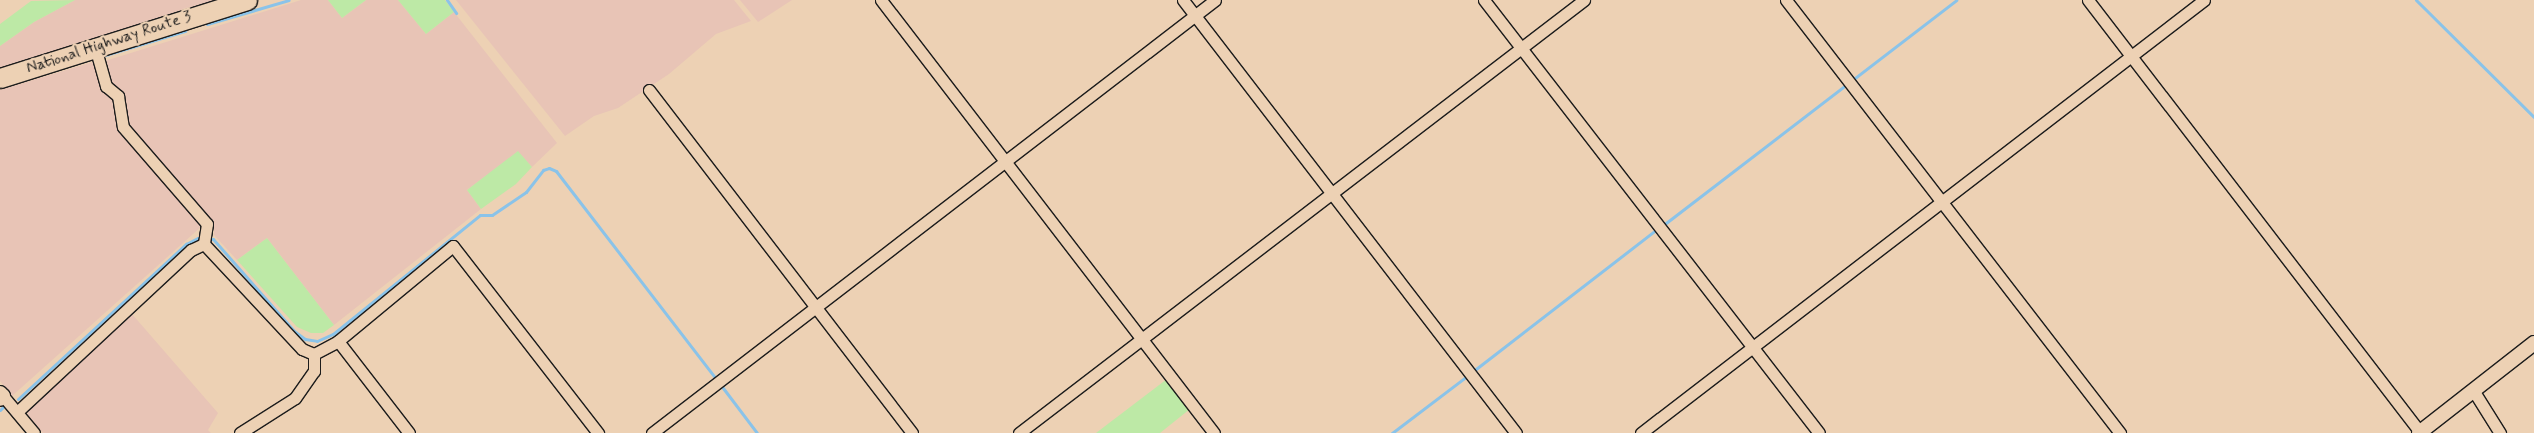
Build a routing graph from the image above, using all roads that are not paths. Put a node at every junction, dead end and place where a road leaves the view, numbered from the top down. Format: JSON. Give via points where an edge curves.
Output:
{"nodes":[{"id":1,"x":247,"y":0,"type":"edge"},
{"id":2,"x":881,"y":0,"type":"edge"},
{"id":3,"x":1183,"y":0,"type":"edge"},
{"id":4,"x":1215,"y":0,"type":"edge"},
{"id":5,"x":1484,"y":0,"type":"edge"},
{"id":6,"x":1584,"y":0,"type":"edge"},
{"id":7,"x":1786,"y":0,"type":"edge"},
{"id":8,"x":2088,"y":0,"type":"edge"},
{"id":9,"x":2204,"y":0,"type":"edge"},
{"id":10,"x":1195,"y":15,"type":"junction"},
{"id":11,"x":96,"y":47,"type":"junction"},
{"id":12,"x":1521,"y":48,"type":"junction"},
{"id":13,"x":2131,"y":56,"type":"junction"},
{"id":14,"x":0,"y":78,"type":"edge"},
{"id":15,"x":649,"y":90,"type":"dead end"},
{"id":16,"x":1005,"y":161,"type":"junction"},
{"id":17,"x":1331,"y":193,"type":"junction"},
{"id":18,"x":1942,"y":202,"type":"junction"},
{"id":19,"x":206,"y":238,"type":"junction"},
{"id":20,"x":815,"y":306,"type":"junction"},
{"id":21,"x":338,"y":340,"type":"junction"},
{"id":22,"x":1141,"y":340,"type":"junction"},
{"id":23,"x":2534,"y":343,"type":"edge"},
{"id":24,"x":1753,"y":347,"type":"junction"},
{"id":25,"x":314,"y":354,"type":"junction"},
{"id":26,"x":2473,"y":390,"type":"junction"},
{"id":27,"x":1,"y":396,"type":"edge"},
{"id":28,"x":17,"y":412,"type":"junction"},
{"id":29,"x":2420,"y":432,"type":"edge"},
{"id":30,"x":34,"y":433,"type":"edge"},
{"id":31,"x":240,"y":433,"type":"edge"},
{"id":32,"x":409,"y":433,"type":"edge"},
{"id":33,"x":598,"y":433,"type":"edge"},
{"id":34,"x":652,"y":433,"type":"edge"},
{"id":35,"x":912,"y":433,"type":"edge"},
{"id":36,"x":1019,"y":433,"type":"edge"},
{"id":37,"x":1214,"y":433,"type":"edge"},
{"id":38,"x":1516,"y":433,"type":"edge"},
{"id":39,"x":1641,"y":433,"type":"edge"},
{"id":40,"x":1818,"y":433,"type":"edge"},
{"id":41,"x":2120,"y":433,"type":"edge"},
{"id":42,"x":2500,"y":433,"type":"edge"}],
"edges":[{"from":1,"to":11,"type":"highway","name":"National Highway Route 3"},
{"from":2,"to":16,"type":"street"},
{"from":3,"to":10,"type":"street"},
{"from":4,"to":10,"type":"street"},
{"from":5,"to":12,"type":"street"},
{"from":6,"to":12,"type":"street"},
{"from":7,"to":18,"type":"street"},
{"from":8,"to":13,"type":"street"},
{"from":9,"to":13,"type":"street"},
{"from":10,"to":16,"type":"street"},
{"from":10,"to":17,"type":"street"},
{"from":11,"to":14,"type":"highway","name":"National Highway Route 3"},
{"from":11,"to":19,"type":"street","via":[[106,86],[118,96],[123,127],[207,224]]},
{"from":12,"to":17,"type":"street"},
{"from":12,"to":24,"type":"street"},
{"from":13,"to":18,"type":"street"},
{"from":13,"to":29,"type":"street"},
{"from":15,"to":20,"type":"street"},
{"from":16,"to":20,"type":"street"},
{"from":16,"to":22,"type":"street"},
{"from":17,"to":22,"type":"street"},
{"from":17,"to":38,"type":"street"},
{"from":18,"to":24,"type":"street"},
{"from":18,"to":41,"type":"street"},
{"from":19,"to":25,"type":"street","via":[[302,349]]},
{"from":19,"to":28,"type":"street"},
{"from":20,"to":34,"type":"street"},
{"from":20,"to":35,"type":"street"},
{"from":21,"to":25,"type":"street"},
{"from":21,"to":32,"type":"street"},
{"from":21,"to":33,"type":"street","via":[[453,246]]},
{"from":22,"to":36,"type":"street"},
{"from":22,"to":37,"type":"street"},
{"from":23,"to":26,"type":"street"},
{"from":24,"to":39,"type":"street"},
{"from":24,"to":40,"type":"street"},
{"from":25,"to":31,"type":"street","via":[[314,371],[295,398]]},
{"from":26,"to":29,"type":"street"},
{"from":26,"to":42,"type":"street"},
{"from":27,"to":28,"type":"street"},
{"from":28,"to":30,"type":"street"}]}
